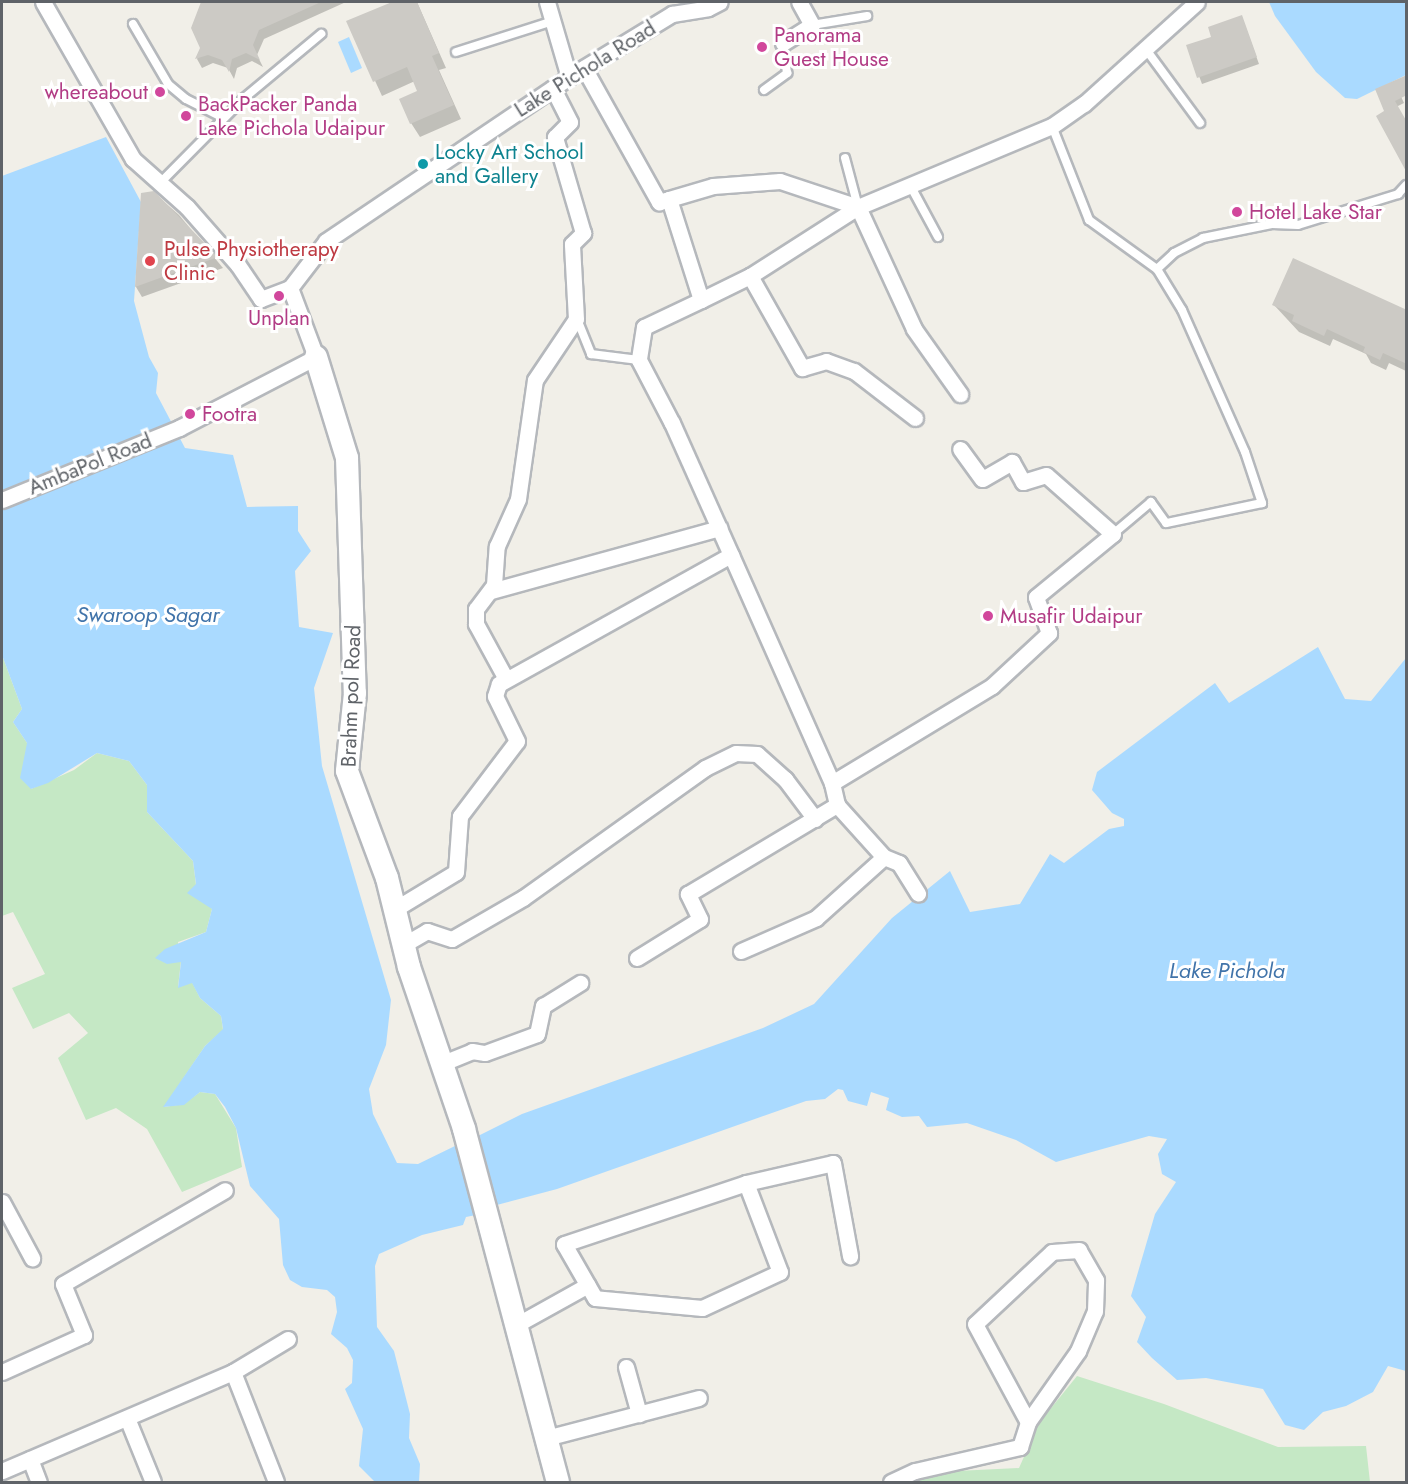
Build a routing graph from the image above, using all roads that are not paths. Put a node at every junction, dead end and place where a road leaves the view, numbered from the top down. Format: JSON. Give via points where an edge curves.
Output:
{"nodes":[{"id":1,"x":43,"y":2,"type":"edge"},
{"id":2,"x":547,"y":2,"type":"edge"},
{"id":3,"x":720,"y":2,"type":"edge"},
{"id":4,"x":799,"y":2,"type":"edge"},
{"id":5,"x":1197,"y":2,"type":"edge"},
{"id":6,"x":867,"y":16,"type":"dead end"},
{"id":7,"x":554,"y":21,"type":"junction"},
{"id":8,"x":133,"y":24,"type":"dead end"},
{"id":9,"x":812,"y":25,"type":"junction"},
{"id":10,"x":321,"y":34,"type":"dead end"},
{"id":11,"x":783,"y":42,"type":"joint"},
{"id":12,"x":1145,"y":48,"type":"junction"},
{"id":13,"x":456,"y":52,"type":"dead end"},
{"id":14,"x":584,"y":68,"type":"junction"},
{"id":15,"x":569,"y":77,"type":"junction"},
{"id":16,"x":553,"y":88,"type":"junction"},
{"id":17,"x":764,"y":90,"type":"dead end"},
{"id":18,"x":224,"y":118,"type":"junction"},
{"id":19,"x":1200,"y":123,"type":"dead end"},
{"id":20,"x":1052,"y":126,"type":"junction"},
{"id":21,"x":845,"y":158,"type":"dead end"},
{"id":22,"x":909,"y":184,"type":"junction"},
{"id":23,"x":158,"y":185,"type":"junction"},
{"id":24,"x":1407,"y":185,"type":"edge"},
{"id":25,"x":669,"y":199,"type":"junction"},
{"id":26,"x":858,"y":207,"type":"junction"},
{"id":27,"x":938,"y":237,"type":"dead end"},
{"id":28,"x":1156,"y":269,"type":"junction"},
{"id":29,"x":750,"y":276,"type":"junction"},
{"id":30,"x":290,"y":288,"type":"junction"},
{"id":31,"x":701,"y":300,"type":"junction"},
{"id":32,"x":576,"y":319,"type":"junction"},
{"id":33,"x":316,"y":357,"type":"junction"},
{"id":34,"x":639,"y":360,"type":"junction"},
{"id":35,"x":960,"y":394,"type":"dead end"},
{"id":36,"x":915,"y":418,"type":"dead end"},
{"id":37,"x":960,"y":449,"type":"dead end"},
{"id":38,"x":2,"y":500,"type":"edge"},
{"id":39,"x":719,"y":528,"type":"junction"},
{"id":40,"x":1113,"y":534,"type":"junction"},
{"id":41,"x":731,"y":555,"type":"junction"},
{"id":42,"x":491,"y":591,"type":"junction"},
{"id":43,"x":506,"y":679,"type":"junction"},
{"id":44,"x":832,"y":783,"type":"junction"},
{"id":45,"x":837,"y":805,"type":"junction"},
{"id":46,"x":815,"y":819,"type":"junction"},
{"id":47,"x":884,"y":858,"type":"junction"},
{"id":48,"x":918,"y":893,"type":"dead end"},
{"id":49,"x":395,"y":909,"type":"junction"},
{"id":50,"x":403,"y":945,"type":"junction"},
{"id":51,"x":741,"y":951,"type":"dead end"},
{"id":52,"x":637,"y":958,"type":"dead end"},
{"id":53,"x":580,"y":983,"type":"dead end"},
{"id":54,"x":443,"y":1063,"type":"junction"},
{"id":55,"x":746,"y":1183,"type":"junction"},
{"id":56,"x":225,"y":1190,"type":"dead end"},
{"id":57,"x":2,"y":1202,"type":"edge"},
{"id":58,"x":850,"y":1256,"type":"dead end"},
{"id":59,"x":32,"y":1258,"type":"dead end"},
{"id":60,"x":588,"y":1285,"type":"junction"},
{"id":61,"x":516,"y":1325,"type":"junction"},
{"id":62,"x":288,"y":1339,"type":"dead end"},
{"id":63,"x":626,"y":1367,"type":"dead end"},
{"id":64,"x":2,"y":1372,"type":"edge"},
{"id":65,"x":233,"y":1372,"type":"junction"},
{"id":66,"x":699,"y":1398,"type":"dead end"},
{"id":67,"x":639,"y":1413,"type":"junction"},
{"id":68,"x":127,"y":1418,"type":"junction"},
{"id":69,"x":1028,"y":1422,"type":"junction"},
{"id":70,"x":546,"y":1438,"type":"junction"},
{"id":71,"x":30,"y":1459,"type":"junction"},
{"id":72,"x":2,"y":1472,"type":"edge"},
{"id":73,"x":39,"y":1482,"type":"edge"},
{"id":74,"x":153,"y":1482,"type":"edge"},
{"id":75,"x":276,"y":1482,"type":"edge"},
{"id":76,"x":558,"y":1482,"type":"edge"},
{"id":77,"x":891,"y":1482,"type":"edge"}],
"edges":[{"from":1,"to":23,"type":"street","via":[[113,128],[133,159]]},
{"from":2,"to":7,"type":"street"},
{"from":3,"to":14,"type":"street","name":"Lake Pichola Road","via":[[672,14]]},
{"from":4,"to":9,"type":"street"},
{"from":5,"to":12,"type":"street"},
{"from":6,"to":9,"type":"lane"},
{"from":7,"to":13,"type":"lane"},
{"from":7,"to":15,"type":"street","via":[[559,55]]},
{"from":8,"to":18,"type":"lane","via":[[168,84],[186,99]]},
{"from":9,"to":11,"type":"street"},
{"from":10,"to":18,"type":"lane"},
{"from":11,"to":17,"type":"lane","via":[[787,73]]},
{"from":12,"to":19,"type":"lane"},
{"from":12,"to":20,"type":"street","via":[[1084,104]]},
{"from":14,"to":15,"type":"street","name":"Lake Pichola Road"},
{"from":14,"to":25,"type":"street","via":[[658,202]]},
{"from":15,"to":16,"type":"street","name":"Lake Pichola Road"},
{"from":16,"to":30,"type":"street","name":"Lake Pichola Road","via":[[326,241]]},
{"from":16,"to":32,"type":"street","via":[[570,122],[555,137],[583,233],[572,244]]},
{"from":18,"to":23,"type":"lane"},
{"from":20,"to":22,"type":"street"},
{"from":20,"to":28,"type":"lane","via":[[1089,220]]},
{"from":21,"to":26,"type":"lane"},
{"from":22,"to":26,"type":"street"},
{"from":22,"to":27,"type":"lane"},
{"from":23,"to":30,"type":"street","via":[[187,207],[238,265],[261,299]]},
{"from":24,"to":28,"type":"lane","via":[[1398,194],[1298,225],[1272,224],[1203,238],[1174,253]]},
{"from":25,"to":26,"type":"street","via":[[712,186],[780,181]]},
{"from":25,"to":31,"type":"street"},
{"from":26,"to":29,"type":"street"},
{"from":26,"to":35,"type":"street","via":[[914,329]]},
{"from":28,"to":40,"type":"lane","via":[[1182,310],[1245,452],[1262,503],[1166,523],[1151,502]]},
{"from":29,"to":31,"type":"street"},
{"from":29,"to":36,"type":"street","via":[[802,368],[826,361],[854,371]]},
{"from":30,"to":33,"type":"street"},
{"from":31,"to":34,"type":"street","via":[[644,327]]},
{"from":32,"to":34,"type":"lane","via":[[591,354]]},
{"from":32,"to":42,"type":"street","via":[[535,380],[518,499],[497,546]]},
{"from":33,"to":38,"type":"street","name":"AmbaPol Road","via":[[179,428]]},
{"from":33,"to":49,"type":"street","name":"Brahm pol Road","via":[[347,458],[355,693],[347,771]]},
{"from":34,"to":39,"type":"street"},
{"from":37,"to":40,"type":"street","via":[[982,479],[1012,462],[1023,482],[1046,475]]},
{"from":39,"to":41,"type":"street"},
{"from":39,"to":42,"type":"street"},
{"from":40,"to":44,"type":"street","via":[[1036,597],[1049,633],[993,686]]},
{"from":41,"to":43,"type":"street"},
{"from":41,"to":44,"type":"street"},
{"from":42,"to":43,"type":"street","via":[[475,616]]},
{"from":43,"to":49,"type":"street","via":[[495,690],[495,696],[517,741],[460,816],[456,872]]},
{"from":44,"to":45,"type":"street"},
{"from":45,"to":46,"type":"street"},
{"from":45,"to":47,"type":"street"},
{"from":46,"to":50,"type":"street","via":[[785,779],[758,754],[736,753],[705,768],[523,897],[452,939],[427,931]]},
{"from":46,"to":52,"type":"street","via":[[688,894],[700,919]]},
{"from":47,"to":48,"type":"street","via":[[899,863]]},
{"from":47,"to":51,"type":"street","via":[[816,918]]},
{"from":49,"to":50,"type":"street","name":"Brahm pol Road"},
{"from":50,"to":54,"type":"street","name":"Brahm pol Road"},
{"from":53,"to":54,"type":"street","via":[[543,1006],[537,1034]]},
{"from":54,"to":61,"type":"street","name":"Brahm pol Road"},
{"from":55,"to":58,"type":"street","via":[[833,1163]]},
{"from":55,"to":60,"type":"street","via":[[564,1244]]},
{"from":55,"to":60,"type":"street","via":[[780,1272],[702,1308],[595,1298]]},
{"from":56,"to":64,"type":"street","via":[[63,1284],[84,1335]]},
{"from":57,"to":59,"type":"street"},
{"from":60,"to":61,"type":"street"},
{"from":61,"to":70,"type":"street","name":"Brahm pol Road"},
{"from":62,"to":65,"type":"street"},
{"from":63,"to":67,"type":"street"},
{"from":65,"to":68,"type":"street"},
{"from":65,"to":75,"type":"street"},
{"from":66,"to":67,"type":"street"},
{"from":67,"to":70,"type":"street"},
{"from":68,"to":71,"type":"street"},
{"from":68,"to":74,"type":"street"},
{"from":69,"to":69,"type":"street","via":[[975,1324],[1052,1252],[1079,1250],[1096,1280],[1095,1311],[1078,1351]]},
{"from":69,"to":77,"type":"street","via":[[1020,1447],[915,1471]]},
{"from":70,"to":76,"type":"street","name":"Brahm pol Road"},
{"from":71,"to":72,"type":"street"},
{"from":71,"to":73,"type":"street"}]}
